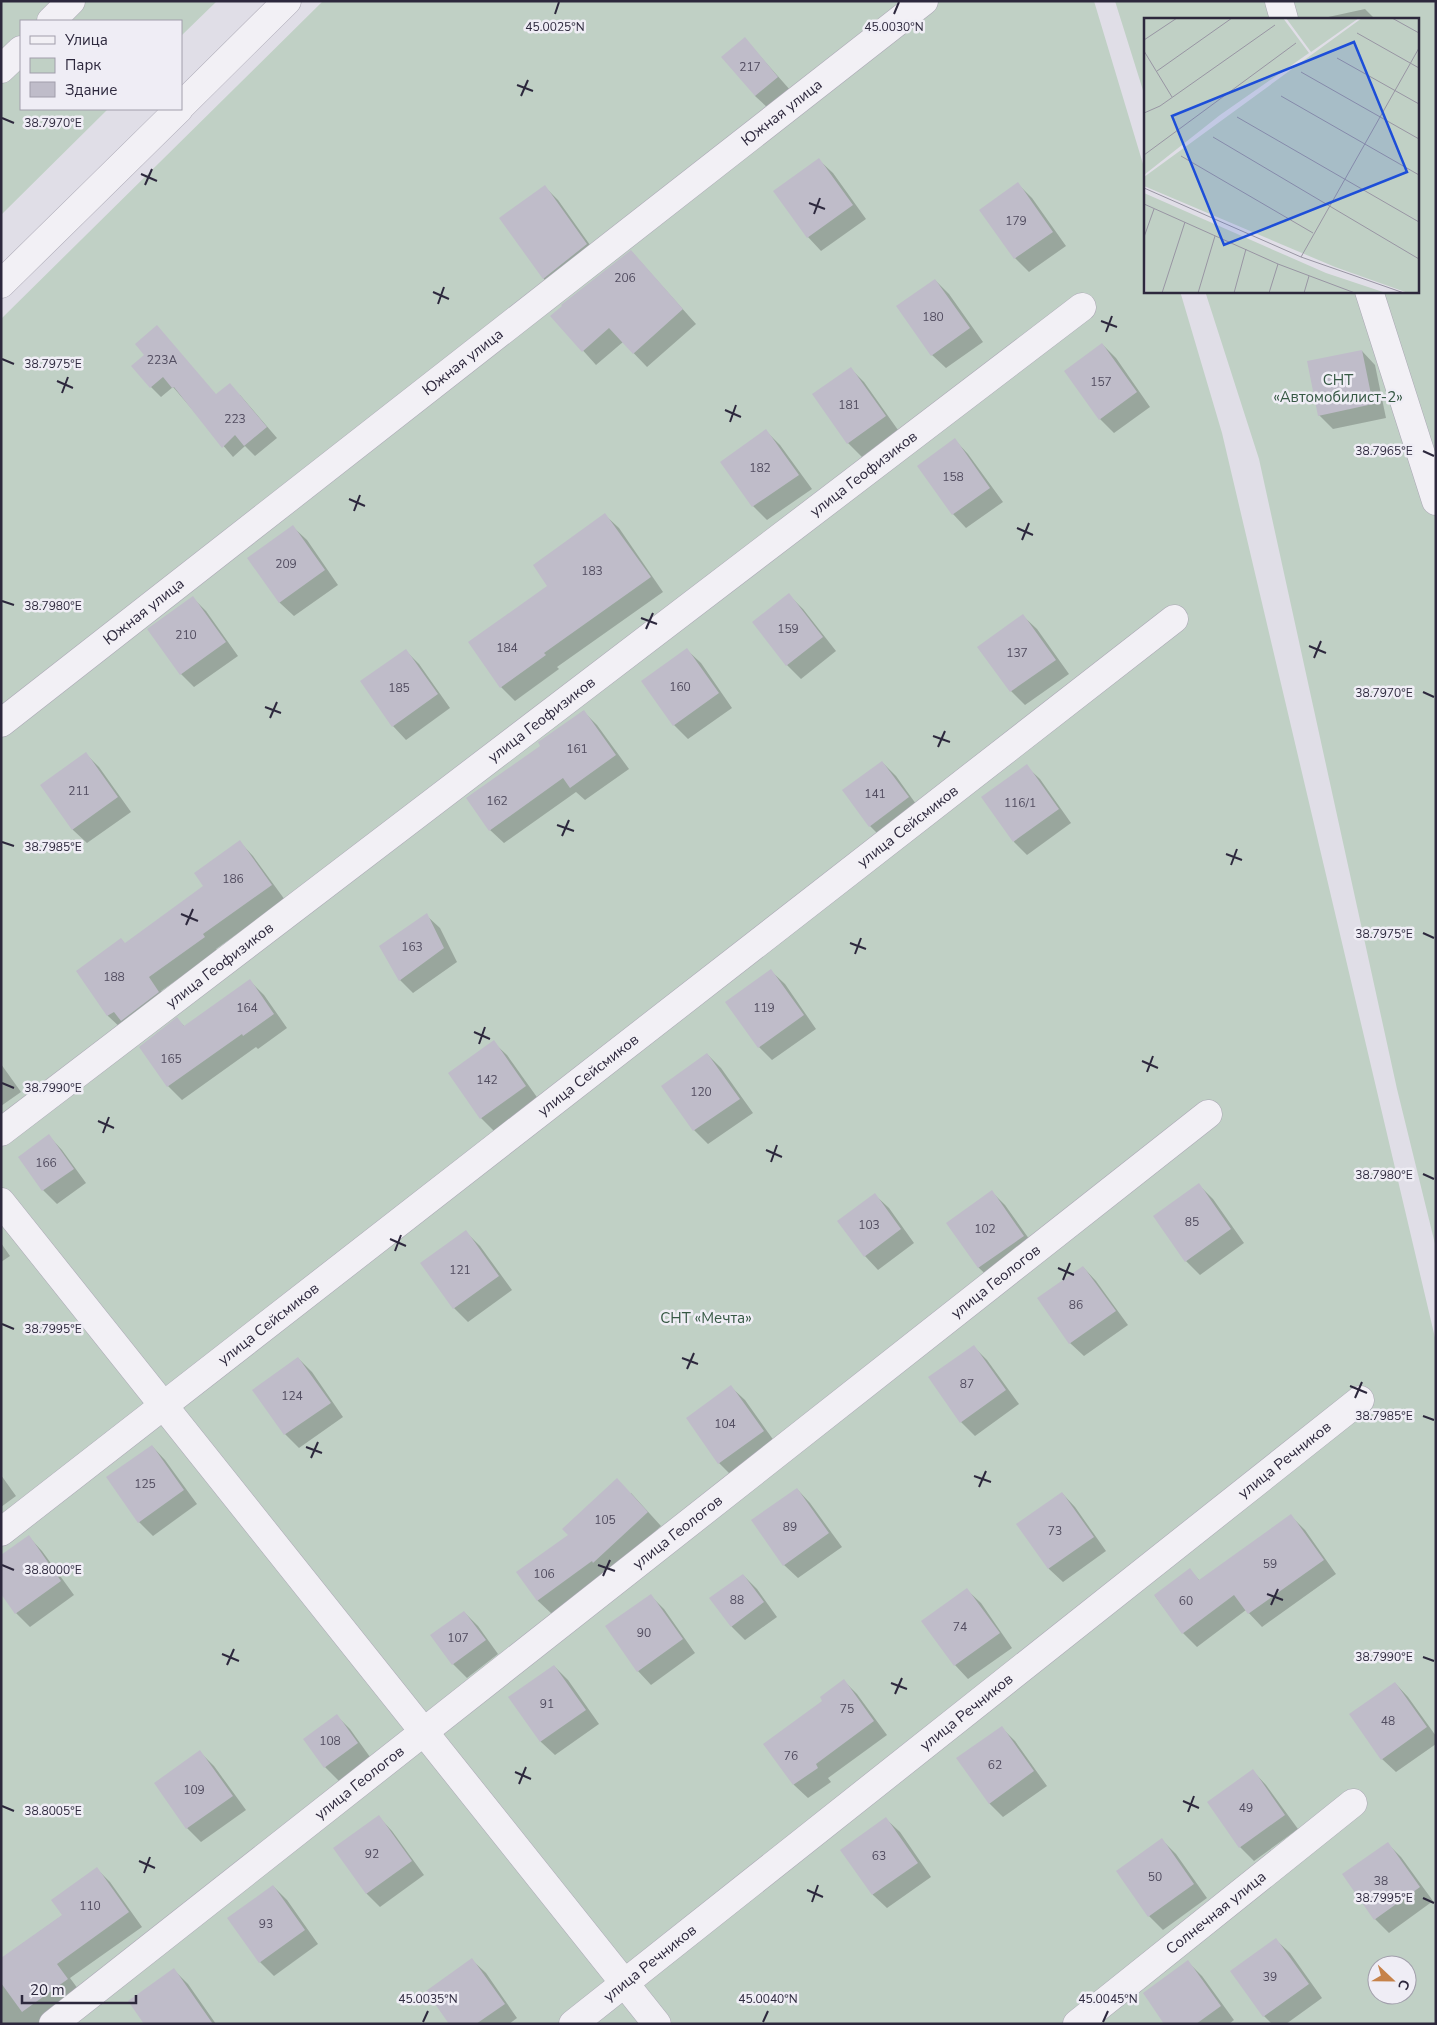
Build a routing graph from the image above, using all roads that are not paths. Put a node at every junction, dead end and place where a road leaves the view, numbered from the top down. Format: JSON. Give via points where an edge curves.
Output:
{"nodes":[{"id":1,"x":71,"y":1,"type":"edge"},
{"id":2,"x":287,"y":1,"type":"edge"},
{"id":3,"x":924,"y":1,"type":"edge"},
{"id":4,"x":1278,"y":1,"type":"edge"},
{"id":5,"x":1284,"y":18,"type":"edge"},
{"id":6,"x":52,"y":20,"type":"edge"},
{"id":7,"x":20,"y":51,"type":"edge"},
{"id":8,"x":1,"y":69,"type":"edge"},
{"id":9,"x":182,"y":105,"type":"edge"},
{"id":10,"x":177,"y":110,"type":"edge"},
{"id":11,"x":1,"y":284,"type":"edge"},
{"id":12,"x":1369,"y":292,"type":"edge"},
{"id":13,"x":1082,"y":307,"type":"dead end"},
{"id":14,"x":1436,"y":501,"type":"edge"},
{"id":15,"x":1174,"y":619,"type":"dead end"},
{"id":16,"x":1,"y":723,"type":"edge"},
{"id":17,"x":1208,"y":1114,"type":"dead end"},
{"id":18,"x":1,"y":1132,"type":"edge"},
{"id":19,"x":1,"y":1202,"type":"edge"},
{"id":20,"x":1360,"y":1400,"type":"dead end"},
{"id":21,"x":163,"y":1405,"type":"junction"},
{"id":22,"x":1,"y":1532,"type":"edge"},
{"id":23,"x":424,"y":1732,"type":"junction"},
{"id":24,"x":1353,"y":1803,"type":"dead end"},
{"id":25,"x":624,"y":1983,"type":"junction"},
{"id":26,"x":53,"y":2024,"type":"edge"},
{"id":27,"x":573,"y":2024,"type":"edge"},
{"id":28,"x":657,"y":2024,"type":"edge"},
{"id":29,"x":1077,"y":2024,"type":"edge"}],
"edges":[{"from":1,"to":6,"type":"street"},
{"from":2,"to":9,"type":"street"},
{"from":3,"to":16,"type":"street","name":"Южная улица"},
{"from":4,"to":5,"type":"street"},
{"from":7,"to":8,"type":"street"},
{"from":10,"to":11,"type":"street"},
{"from":12,"to":14,"type":"street"},
{"from":13,"to":18,"type":"street","name":"улица Геофизиков"},
{"from":15,"to":21,"type":"street","name":"улица Сейсмиков"},
{"from":17,"to":23,"type":"street","name":"улица Геологов"},
{"from":19,"to":21,"type":"street"},
{"from":20,"to":25,"type":"street","name":"улица Речников"},
{"from":21,"to":22,"type":"street","name":"улица Сейсмиков"},
{"from":21,"to":23,"type":"street"},
{"from":23,"to":25,"type":"street"},
{"from":23,"to":26,"type":"street","name":"улица Геологов"},
{"from":24,"to":29,"type":"street","name":"Солнечная улица"},
{"from":25,"to":27,"type":"street","name":"улица Речников"},
{"from":25,"to":28,"type":"street"}]}
